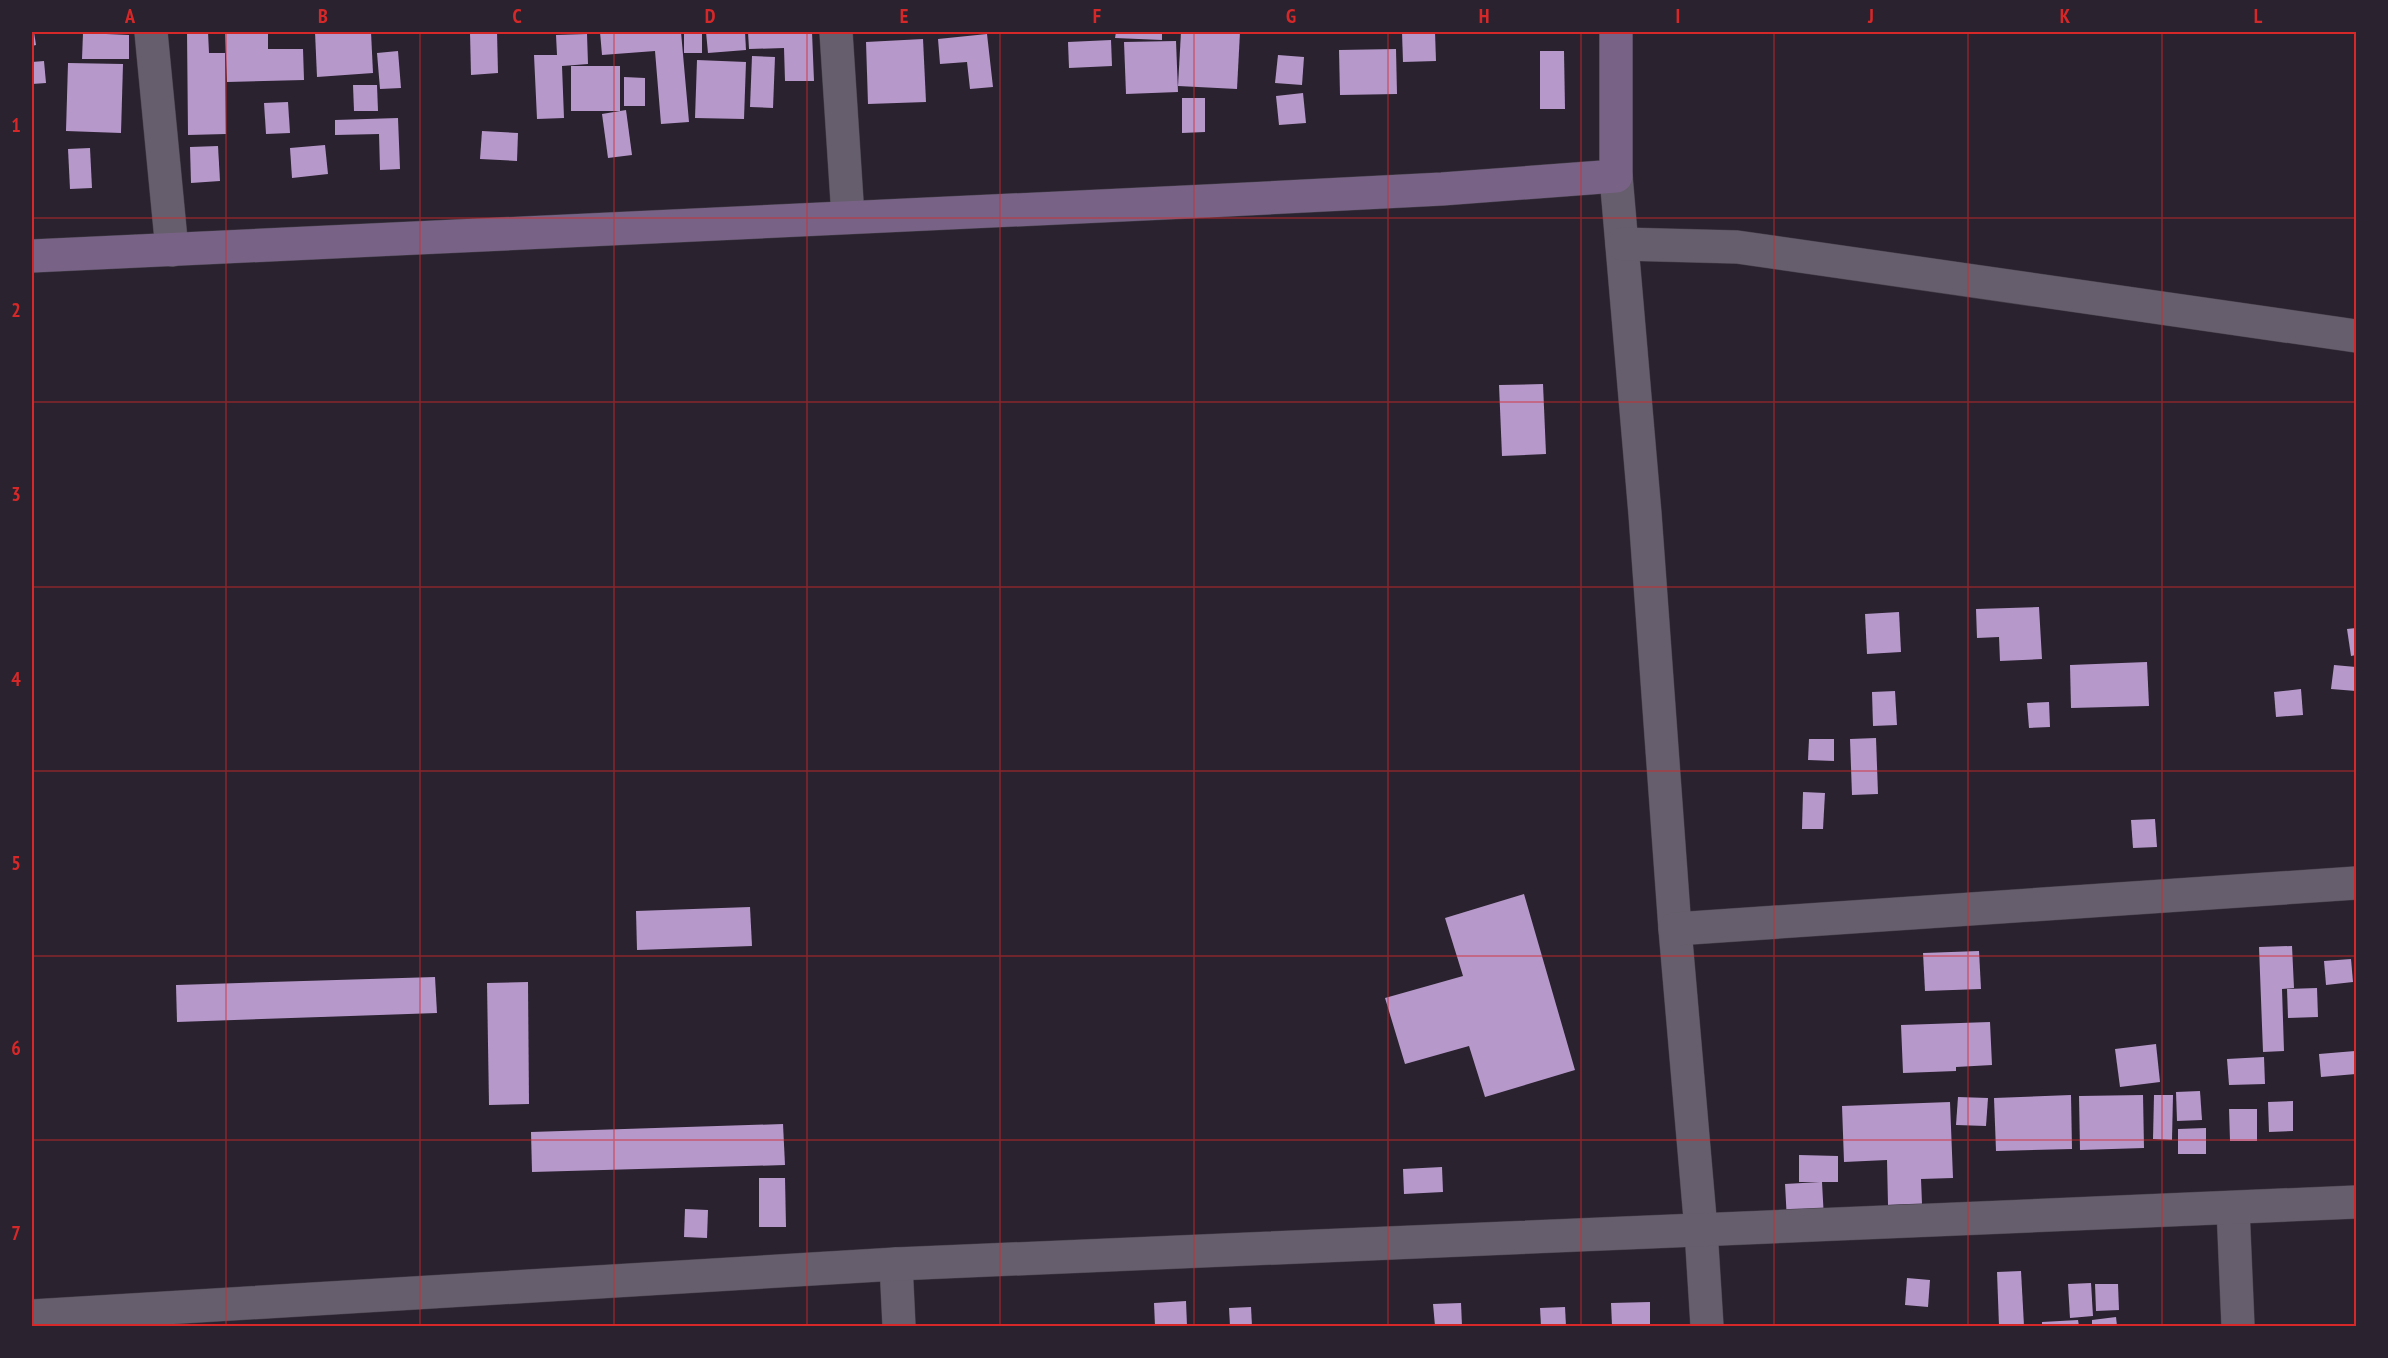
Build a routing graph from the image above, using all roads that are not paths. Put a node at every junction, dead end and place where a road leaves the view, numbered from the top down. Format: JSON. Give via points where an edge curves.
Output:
{"nodes":[{"id":1,"x":151,"y":32,"type":"edge"},
{"id":2,"x":836,"y":32,"type":"edge"},
{"id":3,"x":1616,"y":32,"type":"edge"},
{"id":4,"x":1616,"y":176,"type":"junction"},
{"id":5,"x":848,"y":217,"type":"junction"},
{"id":6,"x":1622,"y":244,"type":"junction"},
{"id":7,"x":172,"y":250,"type":"junction"},
{"id":8,"x":32,"y":256,"type":"edge"},
{"id":9,"x":2356,"y":336,"type":"edge"},
{"id":10,"x":2356,"y":883,"type":"edge"},
{"id":11,"x":1675,"y":929,"type":"junction"},
{"id":12,"x":2356,"y":1202,"type":"edge"},
{"id":13,"x":2233,"y":1208,"type":"junction"},
{"id":14,"x":1701,"y":1230,"type":"junction"},
{"id":15,"x":896,"y":1264,"type":"junction"},
{"id":16,"x":32,"y":1316,"type":"edge"},
{"id":17,"x":208,"y":1317,"type":"edge"},
{"id":18,"x":899,"y":1326,"type":"edge"},
{"id":19,"x":1707,"y":1326,"type":"edge"},
{"id":20,"x":2238,"y":1326,"type":"edge"}],
"edges":[{"from":1,"to":7,"type":"street"},
{"from":2,"to":5,"type":"street"},
{"from":3,"to":4,"type":"main road"},
{"from":4,"to":5,"type":"main road","via":[[1420,190]]},
{"from":4,"to":6,"type":"street"},
{"from":5,"to":7,"type":"main road"},
{"from":6,"to":9,"type":"street","via":[[1737,247]]},
{"from":6,"to":11,"type":"street"},
{"from":7,"to":8,"type":"main road"},
{"from":10,"to":11,"type":"street"},
{"from":11,"to":14,"type":"street"},
{"from":12,"to":13,"type":"street"},
{"from":13,"to":14,"type":"street"},
{"from":13,"to":20,"type":"street"},
{"from":14,"to":15,"type":"street"},
{"from":14,"to":19,"type":"street"},
{"from":15,"to":17,"type":"street"},
{"from":15,"to":18,"type":"street"},
{"from":16,"to":17,"type":"street"}]}
